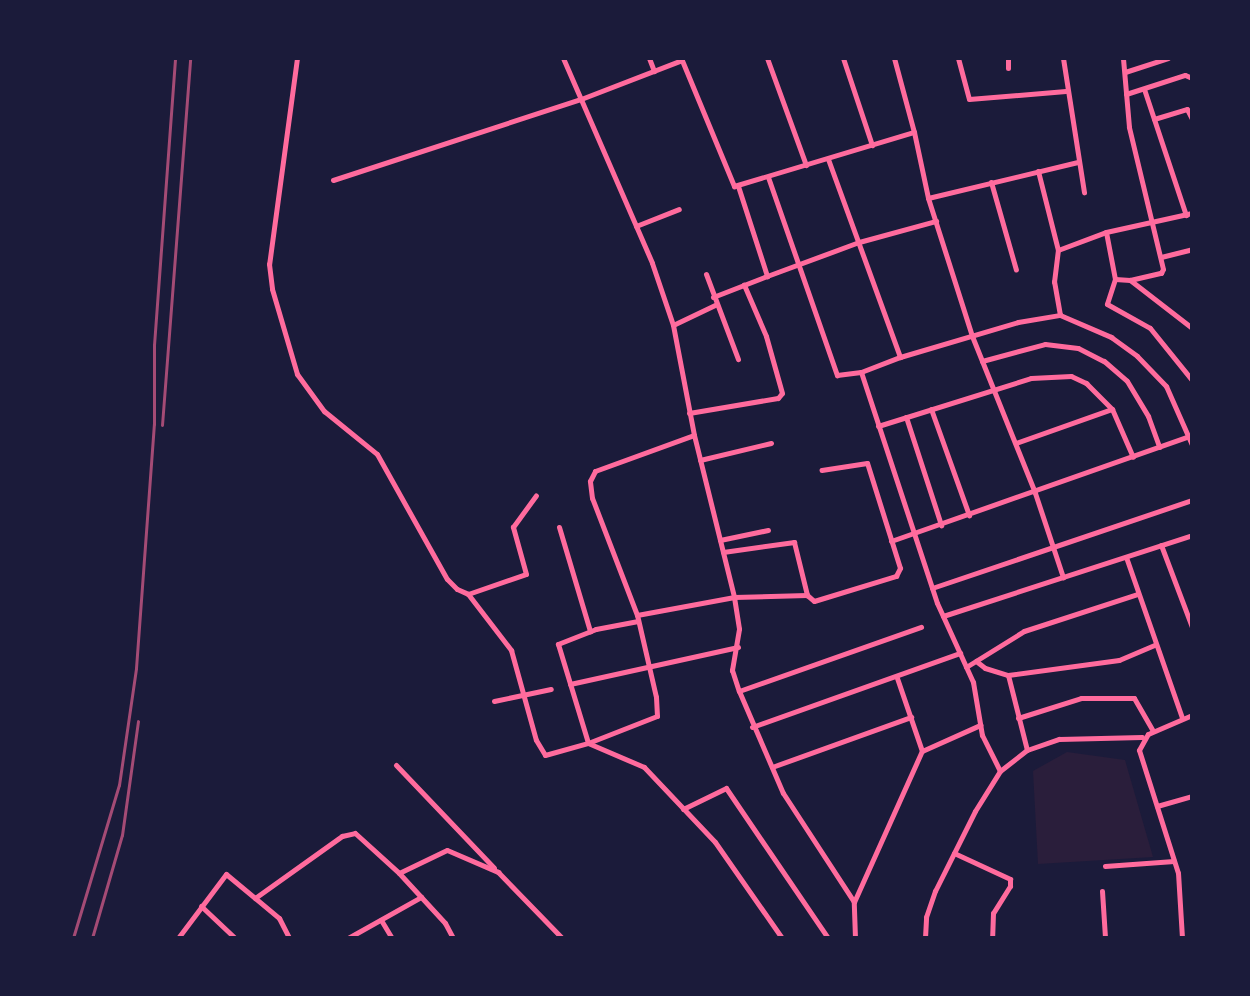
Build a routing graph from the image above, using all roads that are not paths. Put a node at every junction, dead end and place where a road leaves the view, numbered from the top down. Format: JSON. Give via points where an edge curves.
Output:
{"nodes":[{"id":1,"x":297,"y":58,"type":"edge"},
{"id":2,"x":563,"y":58,"type":"edge"},
{"id":3,"x":648,"y":58,"type":"edge"},
{"id":4,"x":767,"y":58,"type":"edge"},
{"id":5,"x":843,"y":58,"type":"edge"},
{"id":6,"x":894,"y":58,"type":"edge"},
{"id":7,"x":958,"y":58,"type":"edge"},
{"id":8,"x":1008,"y":58,"type":"edge"},
{"id":9,"x":1063,"y":58,"type":"edge"},
{"id":10,"x":1124,"y":58,"type":"edge"},
{"id":11,"x":1168,"y":58,"type":"edge"},
{"id":12,"x":681,"y":59,"type":"edge"},
{"id":13,"x":1008,"y":68,"type":"dead end"},
{"id":14,"x":654,"y":71,"type":"junction"},
{"id":15,"x":1125,"y":72,"type":"junction"},
{"id":16,"x":1191,"y":78,"type":"edge"},
{"id":17,"x":1144,"y":89,"type":"junction"},
{"id":18,"x":1066,"y":91,"type":"junction"},
{"id":19,"x":1126,"y":94,"type":"junction"},
{"id":20,"x":581,"y":99,"type":"junction"},
{"id":21,"x":1154,"y":118,"type":"junction"},
{"id":22,"x":1191,"y":119,"type":"edge"},
{"id":23,"x":914,"y":132,"type":"junction"},
{"id":24,"x":872,"y":145,"type":"junction"},
{"id":25,"x":828,"y":159,"type":"junction"},
{"id":26,"x":1078,"y":162,"type":"junction"},
{"id":27,"x":806,"y":165,"type":"junction"},
{"id":28,"x":1038,"y":171,"type":"junction"},
{"id":29,"x":768,"y":177,"type":"junction"},
{"id":30,"x":333,"y":180,"type":"dead end"},
{"id":31,"x":991,"y":182,"type":"junction"},
{"id":32,"x":738,"y":186,"type":"junction"},
{"id":33,"x":1084,"y":192,"type":"dead end"},
{"id":34,"x":928,"y":198,"type":"junction"},
{"id":35,"x":679,"y":209,"type":"dead end"},
{"id":36,"x":1189,"y":214,"type":"edge"},
{"id":37,"x":1153,"y":220,"type":"junction"},
{"id":38,"x":936,"y":221,"type":"junction"},
{"id":39,"x":636,"y":226,"type":"junction"},
{"id":40,"x":1106,"y":232,"type":"junction"},
{"id":41,"x":859,"y":242,"type":"junction"},
{"id":42,"x":1191,"y":249,"type":"edge"},
{"id":43,"x":1058,"y":250,"type":"junction"},
{"id":44,"x":1161,"y":257,"type":"junction"},
{"id":45,"x":798,"y":266,"type":"junction"},
{"id":46,"x":1016,"y":270,"type":"dead end"},
{"id":47,"x":706,"y":274,"type":"dead end"},
{"id":48,"x":767,"y":276,"type":"junction"},
{"id":49,"x":1115,"y":279,"type":"junction"},
{"id":50,"x":1130,"y":280,"type":"junction"},
{"id":51,"x":744,"y":285,"type":"junction"},
{"id":52,"x":713,"y":297,"type":"junction"},
{"id":53,"x":715,"y":305,"type":"junction"},
{"id":54,"x":1060,"y":315,"type":"junction"},
{"id":55,"x":673,"y":325,"type":"junction"},
{"id":56,"x":1191,"y":328,"type":"edge"},
{"id":57,"x":972,"y":336,"type":"junction"},
{"id":58,"x":900,"y":357,"type":"junction"},
{"id":59,"x":738,"y":359,"type":"dead end"},
{"id":60,"x":982,"y":361,"type":"junction"},
{"id":61,"x":861,"y":372,"type":"junction"},
{"id":62,"x":1191,"y":380,"type":"edge"},
{"id":63,"x":995,"y":388,"type":"junction"},
{"id":64,"x":931,"y":409,"type":"junction"},
{"id":65,"x":1112,"y":409,"type":"junction"},
{"id":66,"x":689,"y":413,"type":"junction"},
{"id":67,"x":906,"y":417,"type":"junction"},
{"id":68,"x":878,"y":426,"type":"junction"},
{"id":69,"x":694,"y":435,"type":"junction"},
{"id":70,"x":1189,"y":436,"type":"edge"},
{"id":71,"x":771,"y":443,"type":"dead end"},
{"id":72,"x":1016,"y":443,"type":"junction"},
{"id":73,"x":1191,"y":445,"type":"edge"},
{"id":74,"x":1159,"y":447,"type":"junction"},
{"id":75,"x":1133,"y":457,"type":"junction"},
{"id":76,"x":700,"y":460,"type":"junction"},
{"id":77,"x":822,"y":470,"type":"dead end"},
{"id":78,"x":1035,"y":493,"type":"junction"},
{"id":79,"x":536,"y":495,"type":"dead end"},
{"id":80,"x":1191,"y":500,"type":"edge"},
{"id":81,"x":969,"y":515,"type":"junction"},
{"id":82,"x":941,"y":525,"type":"junction"},
{"id":83,"x":559,"y":527,"type":"dead end"},
{"id":84,"x":768,"y":530,"type":"dead end"},
{"id":85,"x":914,"y":534,"type":"junction"},
{"id":86,"x":1191,"y":535,"type":"edge"},
{"id":87,"x":720,"y":540,"type":"junction"},
{"id":88,"x":891,"y":541,"type":"junction"},
{"id":89,"x":1161,"y":545,"type":"junction"},
{"id":90,"x":1054,"y":547,"type":"junction"},
{"id":91,"x":723,"y":552,"type":"junction"},
{"id":92,"x":1126,"y":556,"type":"junction"},
{"id":93,"x":1063,"y":577,"type":"junction"},
{"id":94,"x":932,"y":588,"type":"junction"},
{"id":95,"x":468,"y":594,"type":"junction"},
{"id":96,"x":1137,"y":594,"type":"junction"},
{"id":97,"x":807,"y":595,"type":"junction"},
{"id":98,"x":734,"y":597,"type":"junction"},
{"id":99,"x":943,"y":616,"type":"junction"},
{"id":100,"x":638,"y":618,"type":"junction"},
{"id":101,"x":921,"y":627,"type":"dead end"},
{"id":102,"x":1191,"y":627,"type":"edge"},
{"id":103,"x":590,"y":631,"type":"junction"},
{"id":104,"x":1155,"y":645,"type":"junction"},
{"id":105,"x":738,"y":647,"type":"junction"},
{"id":106,"x":960,"y":653,"type":"junction"},
{"id":107,"x":976,"y":661,"type":"junction"},
{"id":108,"x":966,"y":667,"type":"junction"},
{"id":109,"x":649,"y":668,"type":"junction"},
{"id":110,"x":1008,"y":675,"type":"junction"},
{"id":111,"x":897,"y":678,"type":"junction"},
{"id":112,"x":570,"y":684,"type":"junction"},
{"id":113,"x":551,"y":689,"type":"dead end"},
{"id":114,"x":739,"y":691,"type":"junction"},
{"id":115,"x":523,"y":696,"type":"junction"},
{"id":116,"x":494,"y":701,"type":"dead end"},
{"id":117,"x":1191,"y":715,"type":"edge"},
{"id":118,"x":911,"y":717,"type":"junction"},
{"id":119,"x":1018,"y":718,"type":"junction"},
{"id":120,"x":1182,"y":718,"type":"junction"},
{"id":121,"x":980,"y":725,"type":"junction"},
{"id":122,"x":752,"y":727,"type":"junction"},
{"id":123,"x":1153,"y":731,"type":"junction"},
{"id":124,"x":1142,"y":738,"type":"junction"},
{"id":125,"x":588,"y":743,"type":"junction"},
{"id":126,"x":1027,"y":750,"type":"junction"},
{"id":127,"x":922,"y":751,"type":"junction"},
{"id":128,"x":396,"y":765,"type":"dead end"},
{"id":129,"x":772,"y":767,"type":"junction"},
{"id":130,"x":1000,"y":771,"type":"junction"},
{"id":131,"x":1191,"y":796,"type":"edge"},
{"id":132,"x":1157,"y":806,"type":"junction"},
{"id":133,"x":683,"y":809,"type":"junction"},
{"id":134,"x":954,"y":853,"type":"junction"},
{"id":135,"x":1174,"y":861,"type":"junction"},
{"id":136,"x":1105,"y":866,"type":"dead end"},
{"id":137,"x":498,"y":872,"type":"junction"},
{"id":138,"x":399,"y":873,"type":"junction"},
{"id":139,"x":1102,"y":891,"type":"dead end"},
{"id":140,"x":421,"y":897,"type":"junction"},
{"id":141,"x":255,"y":898,"type":"junction"},
{"id":142,"x":854,"y":902,"type":"junction"},
{"id":143,"x":201,"y":906,"type":"junction"},
{"id":144,"x":381,"y":920,"type":"junction"},
{"id":145,"x":360,"y":931,"type":"junction"},
{"id":146,"x":178,"y":938,"type":"edge"},
{"id":147,"x":235,"y":938,"type":"edge"},
{"id":148,"x":289,"y":938,"type":"edge"},
{"id":149,"x":348,"y":938,"type":"edge"},
{"id":150,"x":364,"y":938,"type":"edge"},
{"id":151,"x":392,"y":938,"type":"edge"},
{"id":152,"x":453,"y":938,"type":"edge"},
{"id":153,"x":562,"y":938,"type":"edge"},
{"id":154,"x":782,"y":938,"type":"edge"},
{"id":155,"x":828,"y":938,"type":"edge"},
{"id":156,"x":855,"y":938,"type":"edge"},
{"id":157,"x":925,"y":938,"type":"edge"},
{"id":158,"x":992,"y":938,"type":"edge"},
{"id":159,"x":1105,"y":938,"type":"edge"},
{"id":160,"x":1182,"y":938,"type":"edge"}],
"edges":[{"from":1,"to":95,"type":"street","via":[[269,264],[291,360],[302,383],[324,411],[377,454],[447,579]]},
{"from":2,"to":20,"type":"street"},
{"from":3,"to":14,"type":"street"},
{"from":4,"to":27,"type":"street"},
{"from":5,"to":24,"type":"street"},
{"from":6,"to":23,"type":"street"},
{"from":7,"to":18,"type":"street","via":[[969,99]]},
{"from":8,"to":13,"type":"street"},
{"from":9,"to":18,"type":"street"},
{"from":10,"to":15,"type":"street"},
{"from":11,"to":15,"type":"street"},
{"from":12,"to":14,"type":"street"},
{"from":12,"to":32,"type":"street","via":[[729,181]]},
{"from":14,"to":20,"type":"street"},
{"from":15,"to":19,"type":"street"},
{"from":16,"to":17,"type":"street","via":[[1185,75]]},
{"from":17,"to":19,"type":"street"},
{"from":17,"to":21,"type":"street"},
{"from":18,"to":26,"type":"street"},
{"from":19,"to":37,"type":"street","via":[[1129,127]]},
{"from":20,"to":30,"type":"street"},
{"from":20,"to":39,"type":"street"},
{"from":21,"to":22,"type":"street","via":[[1187,109]]},
{"from":21,"to":36,"type":"street"},
{"from":23,"to":24,"type":"street"},
{"from":23,"to":34,"type":"street"},
{"from":24,"to":25,"type":"street"},
{"from":25,"to":27,"type":"street"},
{"from":25,"to":41,"type":"street"},
{"from":26,"to":28,"type":"street"},
{"from":26,"to":33,"type":"street"},
{"from":27,"to":29,"type":"street"},
{"from":28,"to":31,"type":"street"},
{"from":28,"to":43,"type":"street"},
{"from":29,"to":32,"type":"street"},
{"from":29,"to":45,"type":"street"},
{"from":31,"to":34,"type":"street"},
{"from":31,"to":46,"type":"street"},
{"from":32,"to":48,"type":"street"},
{"from":34,"to":38,"type":"street"},
{"from":35,"to":39,"type":"street"},
{"from":36,"to":37,"type":"street"},
{"from":37,"to":40,"type":"street"},
{"from":37,"to":44,"type":"street"},
{"from":38,"to":41,"type":"street"},
{"from":38,"to":57,"type":"street"},
{"from":39,"to":55,"type":"street"},
{"from":40,"to":43,"type":"street"},
{"from":40,"to":49,"type":"street"},
{"from":41,"to":45,"type":"street"},
{"from":41,"to":58,"type":"street"},
{"from":42,"to":44,"type":"street"},
{"from":43,"to":54,"type":"street","via":[[1054,282]]},
{"from":44,"to":50,"type":"street","via":[[1161,273]]},
{"from":45,"to":48,"type":"street"},
{"from":45,"to":61,"type":"street","via":[[837,375]]},
{"from":47,"to":52,"type":"street"},
{"from":48,"to":51,"type":"street"},
{"from":49,"to":50,"type":"street"},
{"from":49,"to":62,"type":"street","via":[[1107,303],[1150,328]]},
{"from":50,"to":56,"type":"street"},
{"from":51,"to":52,"type":"street"},
{"from":51,"to":66,"type":"street","via":[[766,336],[782,393],[778,398]]},
{"from":52,"to":53,"type":"street"},
{"from":53,"to":55,"type":"street"},
{"from":53,"to":59,"type":"street"},
{"from":54,"to":57,"type":"street"},
{"from":54,"to":70,"type":"street","via":[[1111,337],[1137,356],[1163,381]]},
{"from":55,"to":66,"type":"street"},
{"from":57,"to":58,"type":"street"},
{"from":57,"to":60,"type":"street"},
{"from":58,"to":61,"type":"street"},
{"from":60,"to":63,"type":"street"},
{"from":60,"to":74,"type":"street","via":[[1045,344],[1078,348],[1104,361],[1127,381],[1148,416]]},
{"from":61,"to":68,"type":"street"},
{"from":63,"to":64,"type":"street"},
{"from":63,"to":65,"type":"street","via":[[1043,376],[1071,376],[1086,383]]},
{"from":63,"to":72,"type":"street"},
{"from":64,"to":67,"type":"street"},
{"from":64,"to":81,"type":"street"},
{"from":65,"to":72,"type":"street"},
{"from":65,"to":75,"type":"street"},
{"from":66,"to":69,"type":"street"},
{"from":67,"to":68,"type":"street"},
{"from":67,"to":82,"type":"street"},
{"from":68,"to":85,"type":"street"},
{"from":69,"to":76,"type":"street"},
{"from":69,"to":100,"type":"street","via":[[591,476],[592,498]]},
{"from":70,"to":73,"type":"street"},
{"from":70,"to":74,"type":"street"},
{"from":71,"to":76,"type":"street"},
{"from":72,"to":78,"type":"street"},
{"from":74,"to":75,"type":"street"},
{"from":75,"to":78,"type":"street"},
{"from":76,"to":87,"type":"street"},
{"from":77,"to":88,"type":"street","via":[[867,463]]},
{"from":78,"to":81,"type":"street"},
{"from":78,"to":90,"type":"street"},
{"from":79,"to":95,"type":"street","via":[[513,526],[526,574]]},
{"from":80,"to":90,"type":"street"},
{"from":81,"to":82,"type":"street"},
{"from":82,"to":85,"type":"street"},
{"from":83,"to":103,"type":"street"},
{"from":84,"to":87,"type":"street"},
{"from":85,"to":88,"type":"street"},
{"from":85,"to":94,"type":"street"},
{"from":86,"to":89,"type":"street"},
{"from":87,"to":91,"type":"street"},
{"from":88,"to":97,"type":"street","via":[[900,568],[896,576],[814,601]]},
{"from":89,"to":92,"type":"street"},
{"from":89,"to":102,"type":"street"},
{"from":90,"to":93,"type":"street"},
{"from":90,"to":94,"type":"street"},
{"from":91,"to":97,"type":"street","via":[[794,542]]},
{"from":91,"to":98,"type":"street"},
{"from":92,"to":93,"type":"street"},
{"from":92,"to":96,"type":"street"},
{"from":93,"to":99,"type":"street"},
{"from":94,"to":99,"type":"street"},
{"from":95,"to":115,"type":"street","via":[[508,644]]},
{"from":96,"to":104,"type":"street"},
{"from":96,"to":107,"type":"street","via":[[1024,631]]},
{"from":97,"to":98,"type":"street"},
{"from":98,"to":100,"type":"street"},
{"from":98,"to":105,"type":"street"},
{"from":99,"to":106,"type":"street"},
{"from":100,"to":103,"type":"street"},
{"from":100,"to":109,"type":"street"},
{"from":101,"to":114,"type":"street"},
{"from":103,"to":112,"type":"street","via":[[558,644]]},
{"from":104,"to":110,"type":"street","via":[[1119,660]]},
{"from":104,"to":120,"type":"street"},
{"from":105,"to":109,"type":"street"},
{"from":105,"to":114,"type":"street","via":[[732,670]]},
{"from":106,"to":108,"type":"street"},
{"from":106,"to":111,"type":"street"},
{"from":107,"to":108,"type":"street"},
{"from":107,"to":110,"type":"street","via":[[984,668]]},
{"from":108,"to":121,"type":"street","via":[[973,682]]},
{"from":109,"to":112,"type":"street"},
{"from":109,"to":125,"type":"street","via":[[657,716]]},
{"from":110,"to":119,"type":"street"},
{"from":111,"to":118,"type":"street"},
{"from":111,"to":122,"type":"street"},
{"from":112,"to":125,"type":"street"},
{"from":113,"to":115,"type":"street"},
{"from":114,"to":122,"type":"street"},
{"from":115,"to":116,"type":"street"},
{"from":115,"to":125,"type":"street","via":[[536,740],[545,755]]},
{"from":117,"to":120,"type":"street"},
{"from":118,"to":127,"type":"street"},
{"from":118,"to":129,"type":"street"},
{"from":119,"to":123,"type":"street","via":[[1081,698],[1134,698]]},
{"from":119,"to":126,"type":"street"},
{"from":120,"to":123,"type":"street"},
{"from":121,"to":127,"type":"street"},
{"from":121,"to":130,"type":"street"},
{"from":122,"to":129,"type":"street"},
{"from":123,"to":124,"type":"street"},
{"from":124,"to":126,"type":"street","via":[[1080,736]]},
{"from":124,"to":132,"type":"street","via":[[1138,750]]},
{"from":125,"to":133,"type":"street","via":[[644,767]]},
{"from":126,"to":130,"type":"street"},
{"from":127,"to":142,"type":"street"},
{"from":128,"to":137,"type":"street"},
{"from":129,"to":142,"type":"street","via":[[783,793]]},
{"from":130,"to":134,"type":"street"},
{"from":131,"to":132,"type":"street"},
{"from":132,"to":135,"type":"street"},
{"from":133,"to":154,"type":"street","via":[[715,842]]},
{"from":133,"to":155,"type":"street","via":[[726,788]]},
{"from":134,"to":157,"type":"street","via":[[926,917]]},
{"from":134,"to":158,"type":"street","via":[[1010,879],[1010,886],[993,913]]},
{"from":135,"to":136,"type":"street"},
{"from":135,"to":160,"type":"street","via":[[1182,889]]},
{"from":137,"to":138,"type":"street","via":[[444,850]]},
{"from":137,"to":153,"type":"street"},
{"from":138,"to":140,"type":"street"},
{"from":138,"to":141,"type":"street","via":[[359,834],[351,833]]},
{"from":139,"to":159,"type":"street"},
{"from":140,"to":144,"type":"street"},
{"from":140,"to":152,"type":"street"},
{"from":141,"to":143,"type":"street","via":[[226,874]]},
{"from":141,"to":148,"type":"street","via":[[279,918]]},
{"from":142,"to":156,"type":"street"},
{"from":143,"to":146,"type":"street"},
{"from":143,"to":147,"type":"street"},
{"from":144,"to":145,"type":"street"},
{"from":144,"to":151,"type":"street"},
{"from":145,"to":149,"type":"street"},
{"from":145,"to":150,"type":"street"}]}
